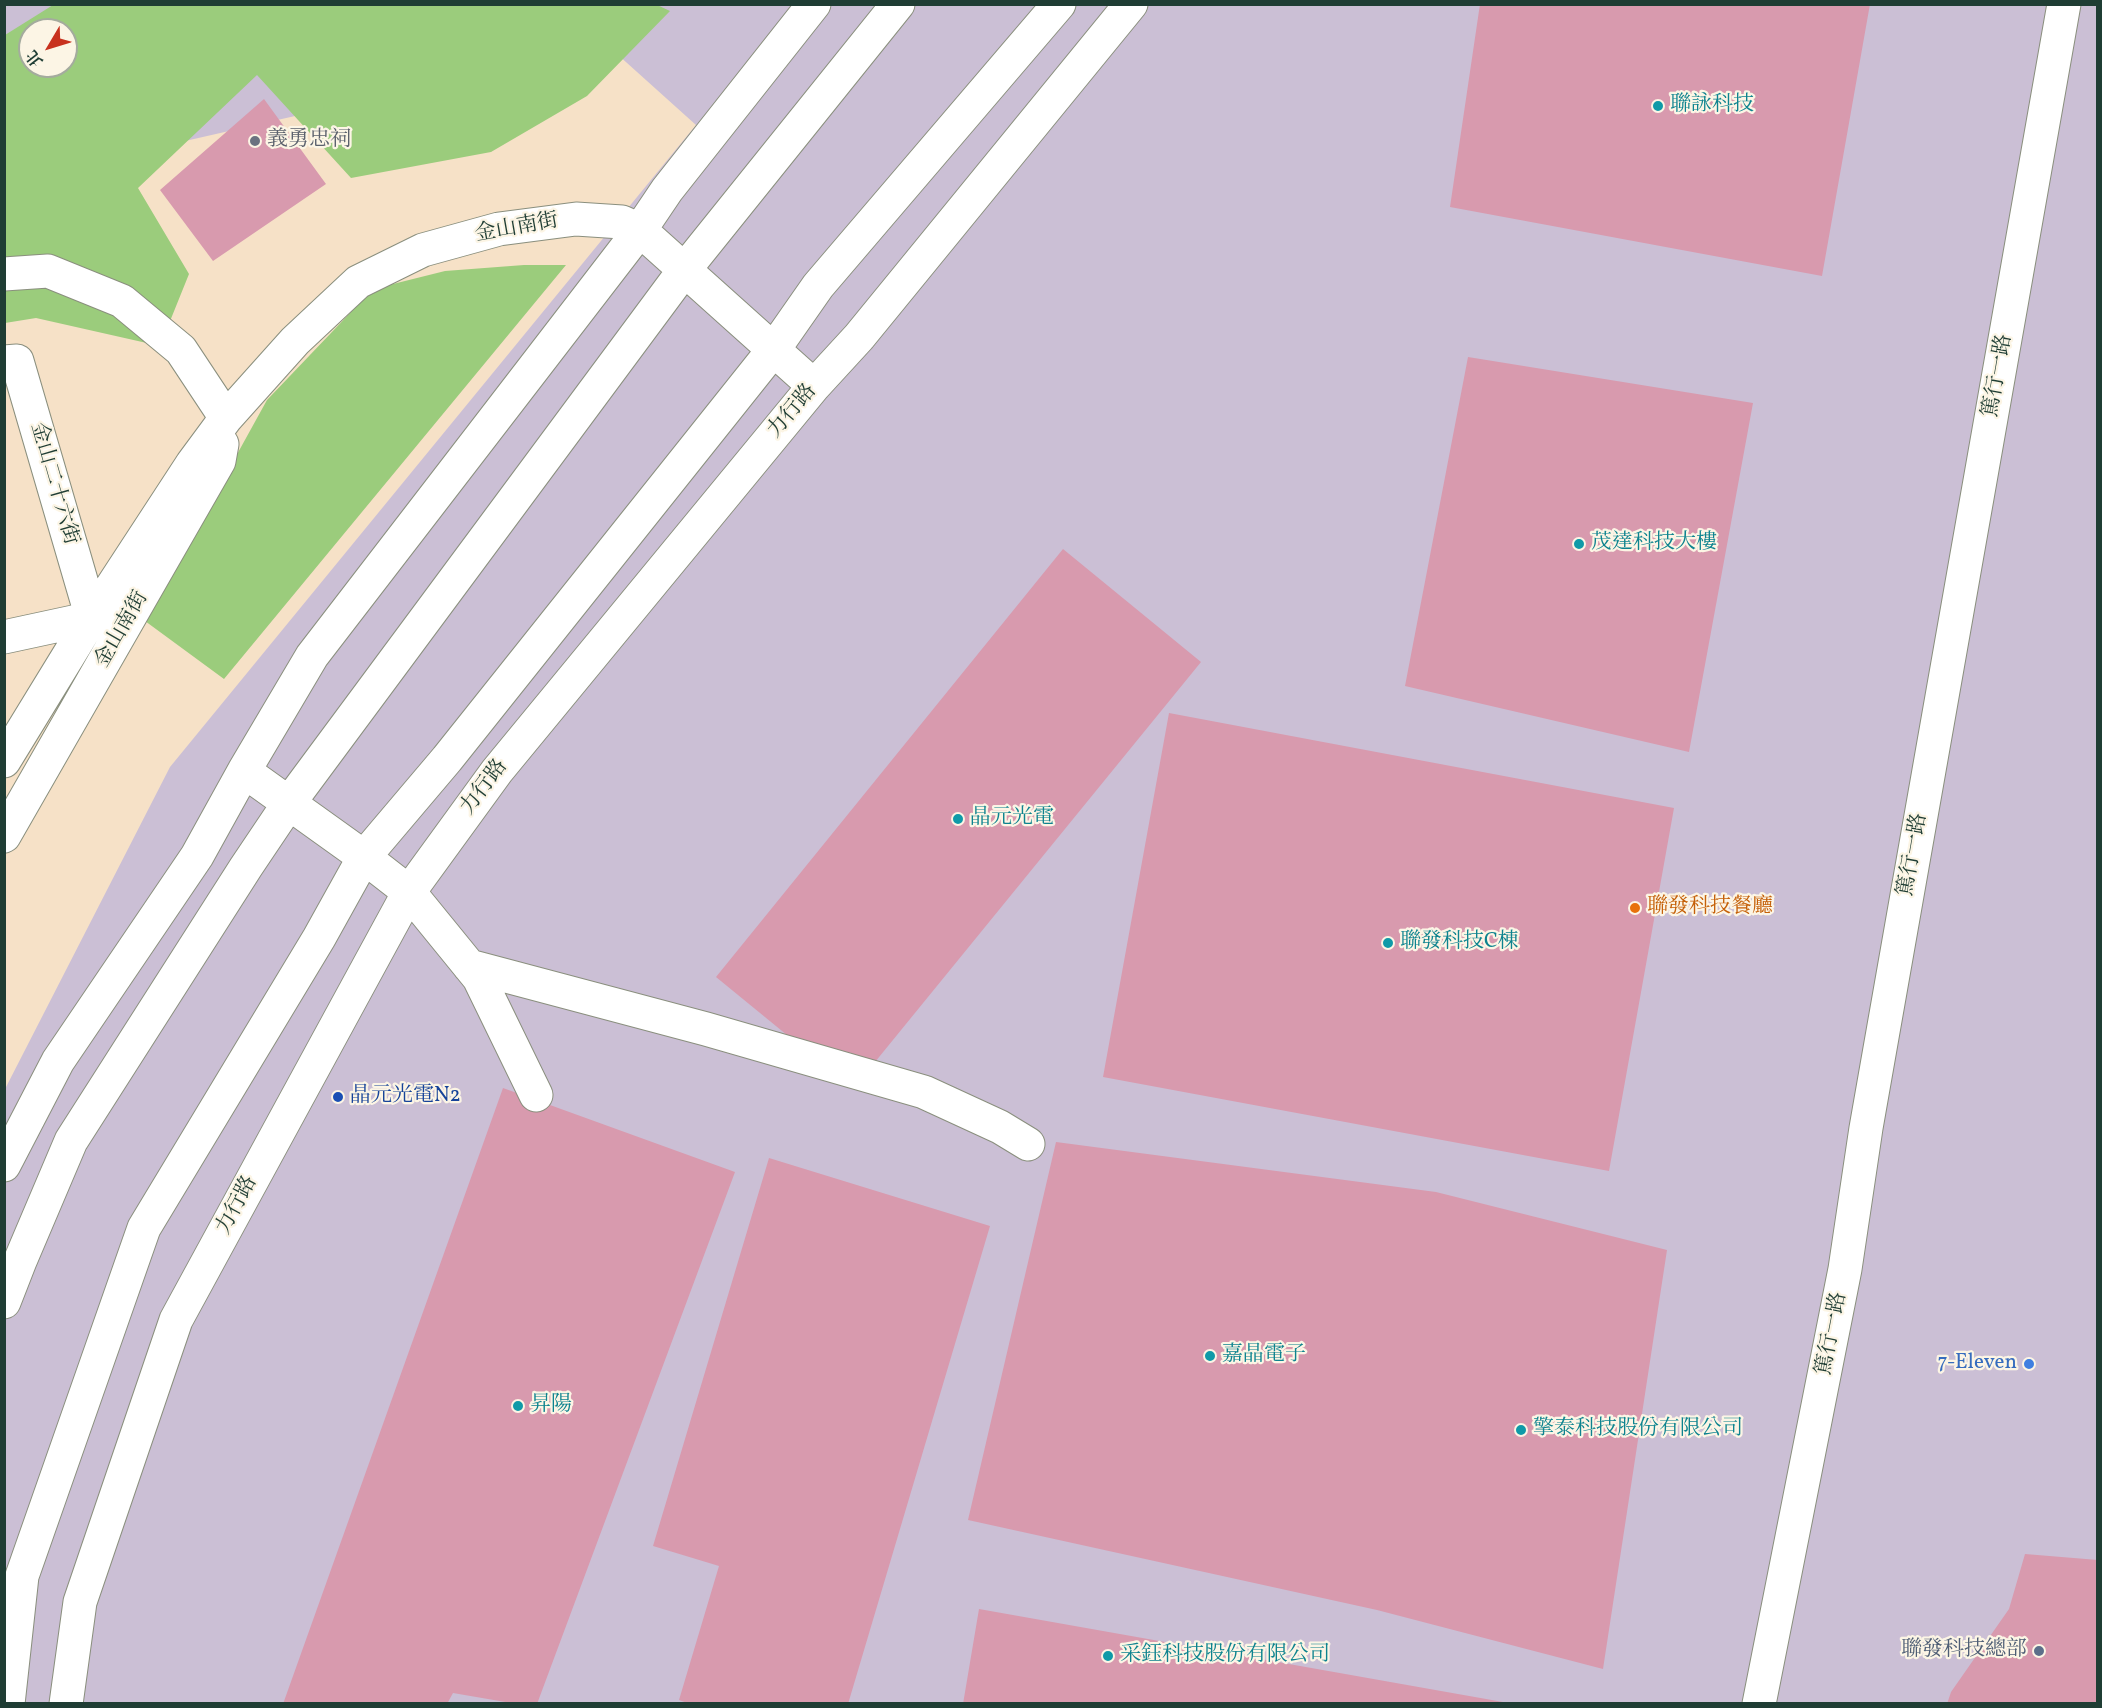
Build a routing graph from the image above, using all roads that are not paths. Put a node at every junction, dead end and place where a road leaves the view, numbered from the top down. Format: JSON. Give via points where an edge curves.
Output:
{"nodes":[{"id":1,"x":814,"y":4,"type":"edge"},
{"id":2,"x":898,"y":4,"type":"edge"},
{"id":3,"x":1059,"y":4,"type":"edge"},
{"id":4,"x":1131,"y":4,"type":"edge"},
{"id":5,"x":2064,"y":4,"type":"edge"},
{"id":6,"x":640,"y":230,"type":"junction"},
{"id":7,"x":684,"y":269,"type":"junction"},
{"id":8,"x":4,"y":274,"type":"edge"},
{"id":9,"x":774,"y":349,"type":"junction"},
{"id":10,"x":4,"y":362,"type":"edge"},
{"id":11,"x":814,"y":386,"type":"junction"},
{"id":12,"x":226,"y":418,"type":"junction"},
{"id":13,"x":92,"y":618,"type":"junction"},
{"id":14,"x":4,"y":637,"type":"edge"},
{"id":15,"x":4,"y":761,"type":"edge"},
{"id":16,"x":244,"y":771,"type":"junction"},
{"id":17,"x":289,"y":802,"type":"junction"},
{"id":18,"x":4,"y":836,"type":"edge"},
{"id":19,"x":364,"y":856,"type":"junction"},
{"id":20,"x":409,"y":892,"type":"junction"},
{"id":21,"x":469,"y":966,"type":"junction"},
{"id":22,"x":536,"y":1095,"type":"dead end"},
{"id":23,"x":1028,"y":1144,"type":"dead end"},
{"id":24,"x":4,"y":1165,"type":"edge"},
{"id":25,"x":4,"y":1302,"type":"edge"},
{"id":26,"x":8,"y":1704,"type":"edge"},
{"id":27,"x":66,"y":1704,"type":"edge"},
{"id":28,"x":1759,"y":1704,"type":"edge"}],
"edges":[{"from":1,"to":6,"type":"street","via":[[667,190]]},
{"from":2,"to":7,"type":"street"},
{"from":3,"to":9,"type":"street","via":[[818,286]]},
{"from":4,"to":11,"type":"street","name":"力行路","via":[[859,337]]},
{"from":5,"to":28,"type":"street","name":"篤行一路","via":[[1868,1116],[1845,1269]]},
{"from":6,"to":7,"type":"street","name":"金山南街"},
{"from":6,"to":12,"type":"street","name":"金山南街","via":[[622,222],[576,219],[499,230],[423,250],[358,282],[295,341]]},
{"from":6,"to":16,"type":"street","via":[[312,656]]},
{"from":7,"to":9,"type":"street","name":"金山南街"},
{"from":7,"to":17,"type":"street"},
{"from":8,"to":12,"type":"street","via":[[48,271],[122,301],[181,350]]},
{"from":9,"to":11,"type":"street","name":"金山南街"},
{"from":9,"to":19,"type":"street","via":[[447,759]]},
{"from":10,"to":13,"type":"street","name":"金山二十六街","via":[[17,361]]},
{"from":11,"to":20,"type":"street","name":"力行路","via":[[497,771]]},
{"from":12,"to":13,"type":"street","name":"金山南街"},
{"from":12,"to":18,"type":"street","name":"金山南街","via":[[219,461]]},
{"from":13,"to":14,"type":"street"},
{"from":13,"to":15,"type":"street","name":"金山南街"},
{"from":16,"to":17,"type":"street"},
{"from":16,"to":24,"type":"street","via":[[197,856],[58,1061]]},
{"from":17,"to":19,"type":"street"},
{"from":17,"to":25,"type":"street","via":[[71,1141]]},
{"from":19,"to":20,"type":"street"},
{"from":19,"to":26,"type":"street","via":[[319,938],[144,1228],[22,1576]]},
{"from":20,"to":21,"type":"street"},
{"from":20,"to":27,"type":"street","name":"力行路","via":[[176,1320],[80,1602]]},
{"from":21,"to":22,"type":"street","via":[[479,978]]},
{"from":21,"to":23,"type":"street","via":[[924,1092]]}]}
